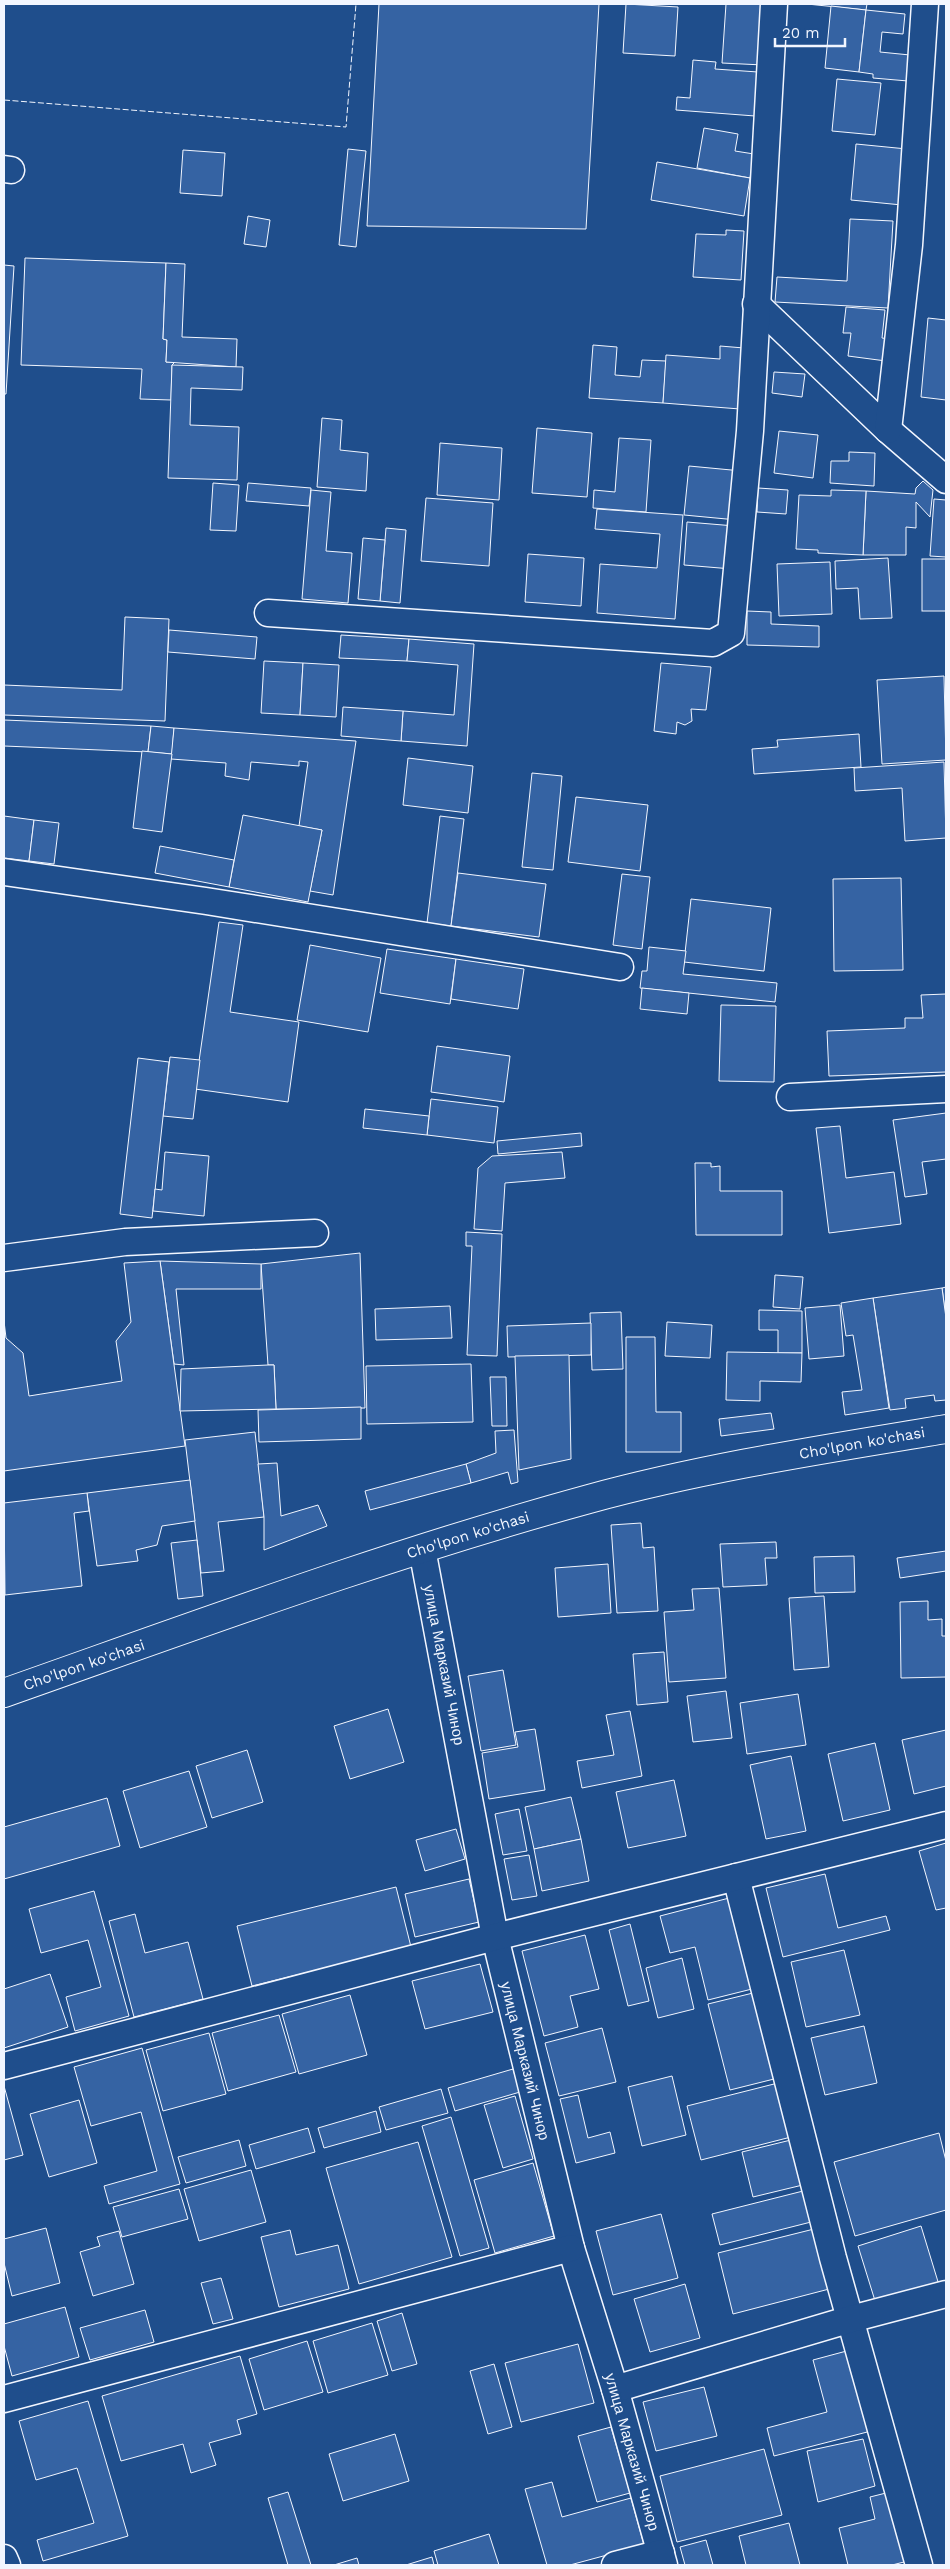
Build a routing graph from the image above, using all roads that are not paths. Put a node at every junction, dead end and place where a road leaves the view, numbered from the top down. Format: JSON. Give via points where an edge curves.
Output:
{"nodes":[{"id":1,"x":774,"y":4,"type":"edge"},
{"id":2,"x":925,"y":4,"type":"edge"},
{"id":3,"x":756,"y":304,"type":"junction"},
{"id":4,"x":888,"y":430,"type":"junction"},
{"id":5,"x":946,"y":480,"type":"edge"},
{"id":6,"x":268,"y":613,"type":"dead end"},
{"id":7,"x":4,"y":872,"type":"edge"},
{"id":8,"x":620,"y":967,"type":"dead end"},
{"id":9,"x":946,"y":1089,"type":"edge"},
{"id":10,"x":790,"y":1097,"type":"dead end"},
{"id":11,"x":315,"y":1233,"type":"dead end"},
{"id":12,"x":4,"y":1258,"type":"edge"},
{"id":13,"x":946,"y":1429,"type":"edge"},
{"id":14,"x":422,"y":1549,"type":"junction"},
{"id":15,"x":4,"y":1693,"type":"edge"},
{"id":16,"x":946,"y":1825,"type":"edge"},
{"id":17,"x":736,"y":1877,"type":"junction"},
{"id":18,"x":495,"y":1937,"type":"junction"},
{"id":19,"x":4,"y":2066,"type":"edge"},
{"id":20,"x":570,"y":2248,"type":"junction"},
{"id":21,"x":946,"y":2294,"type":"edge"},
{"id":22,"x":851,"y":2319,"type":"junction"},
{"id":23,"x":615,"y":2389,"type":"junction"},
{"id":24,"x":4,"y":2399,"type":"edge"},
{"id":25,"x":4,"y":2558,"type":"edge"},
{"id":26,"x":663,"y":2559,"type":"edge"},
{"id":27,"x":7,"y":2565,"type":"edge"},
{"id":28,"x":616,"y":2565,"type":"edge"},
{"id":29,"x":919,"y":2565,"type":"edge"}],
"edges":[{"from":1,"to":3,"type":"street"},
{"from":2,"to":4,"type":"street","via":[[909,245]]},
{"from":3,"to":4,"type":"street"},
{"from":3,"to":6,"type":"street","via":[[750,432],[731,633],[713,643]]},
{"from":4,"to":5,"type":"street"},
{"from":7,"to":8,"type":"street"},
{"from":9,"to":10,"type":"street"},
{"from":11,"to":12,"type":"street","via":[[124,1242]]},
{"from":13,"to":14,"type":"main road","name":"Cho'lpon ko'chasi","via":[[726,1466],[589,1499]]},
{"from":14,"to":15,"type":"main road","name":"Cho'lpon ko'chasi"},
{"from":14,"to":18,"type":"street","name":"улица Марказий Чинор"},
{"from":16,"to":17,"type":"street"},
{"from":17,"to":18,"type":"street"},
{"from":17,"to":22,"type":"street"},
{"from":18,"to":19,"type":"street"},
{"from":18,"to":20,"type":"street","name":"улица Марказий Чинор"},
{"from":20,"to":23,"type":"street","name":"улица Марказий Чинор"},
{"from":20,"to":24,"type":"street"},
{"from":21,"to":22,"type":"street"},
{"from":22,"to":23,"type":"street"},
{"from":22,"to":29,"type":"street"},
{"from":23,"to":26,"type":"street","name":"улица Марказий Чинор"},
{"from":25,"to":27,"type":"street"},
{"from":26,"to":28,"type":"street"}]}
